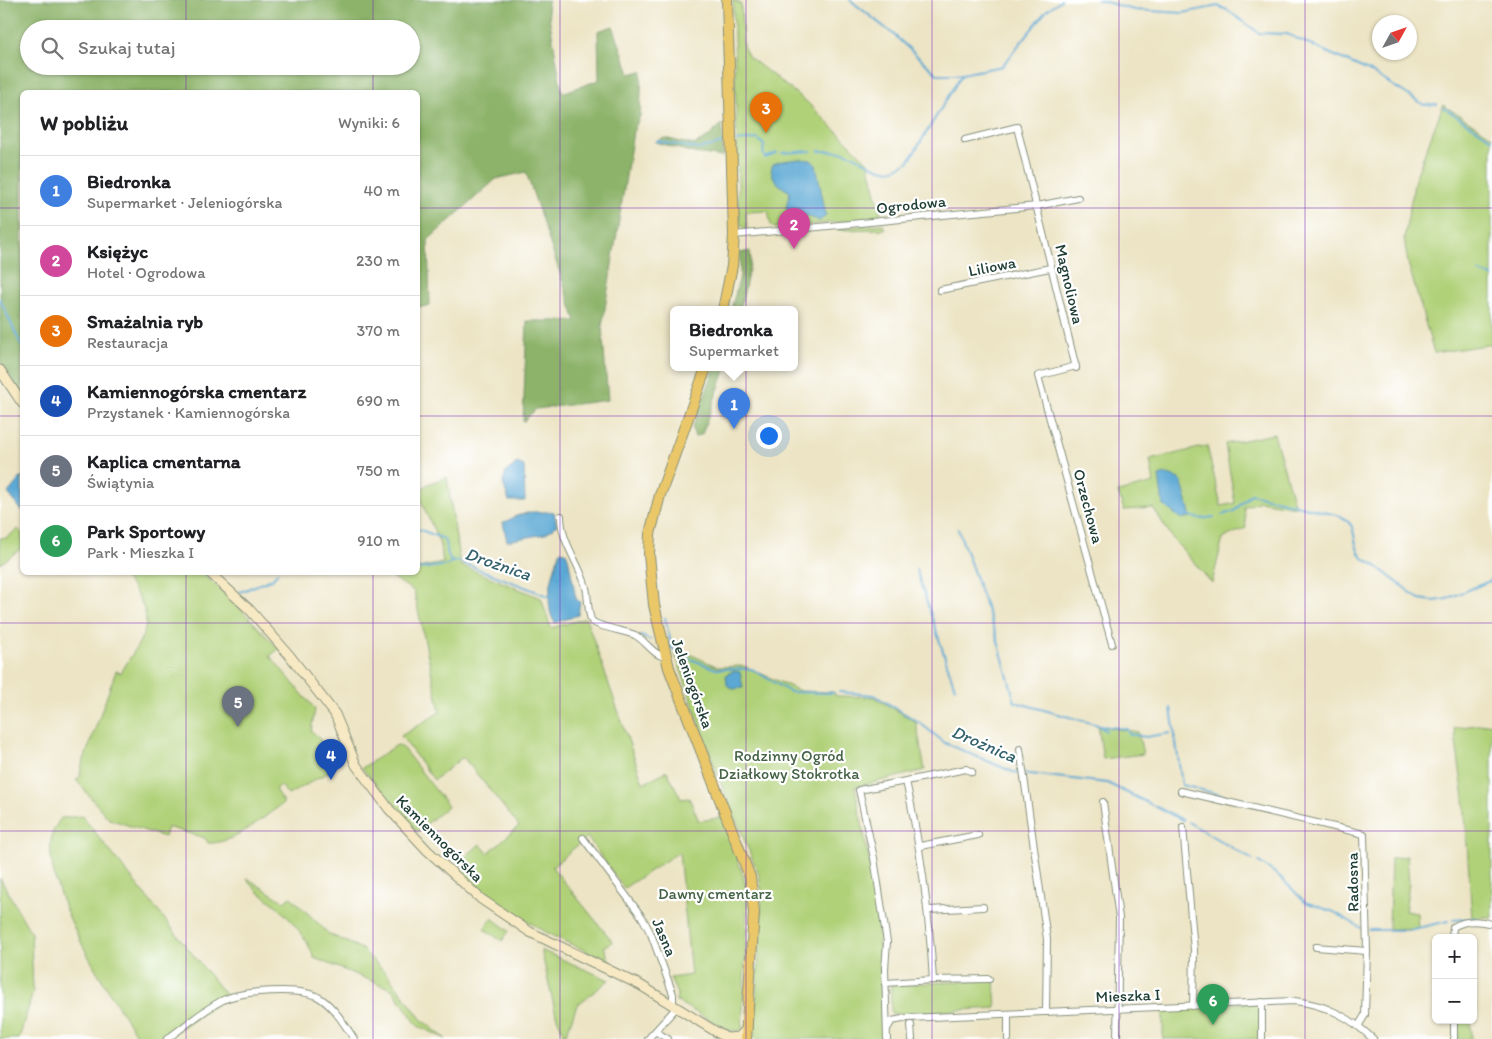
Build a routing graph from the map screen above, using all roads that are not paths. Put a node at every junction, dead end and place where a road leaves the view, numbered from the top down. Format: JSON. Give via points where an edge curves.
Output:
{"nodes":[{"id":1,"x":727,"y":0,"type":"edge"},
{"id":2,"x":965,"y":140,"type":"dead end"},
{"id":3,"x":733,"y":188,"type":"junction"},
{"id":4,"x":1078,"y":198,"type":"dead end"},
{"id":5,"x":1037,"y":206,"type":"junction"},
{"id":6,"x":747,"y":234,"type":"junction"},
{"id":7,"x":734,"y":235,"type":"junction"},
{"id":8,"x":1050,"y":268,"type":"junction"},
{"id":9,"x":940,"y":290,"type":"dead end"},
{"id":10,"x":724,"y":306,"type":"edge"},
{"id":11,"x":0,"y":370,"type":"edge"},
{"id":12,"x":705,"y":371,"type":"edge"},
{"id":13,"x":1038,"y":376,"type":"joint"},
{"id":14,"x":20,"y":399,"type":"edge"},
{"id":15,"x":561,"y":516,"type":"dead end"},
{"id":16,"x":212,"y":575,"type":"edge"},
{"id":17,"x":1112,"y":644,"type":"dead end"},
{"id":18,"x":666,"y":657,"type":"junction"},
{"id":19,"x":1020,"y":749,"type":"dead end"},
{"id":20,"x":972,"y":772,"type":"dead end"},
{"id":21,"x":906,"y":781,"type":"junction"},
{"id":22,"x":1182,"y":791,"type":"dead end"},
{"id":23,"x":1103,"y":802,"type":"dead end"},
{"id":24,"x":1183,"y":827,"type":"dead end"},
{"id":25,"x":978,"y":835,"type":"dead end"},
{"id":26,"x":583,"y":838,"type":"dead end"},
{"id":27,"x":920,"y":846,"type":"junction"},
{"id":28,"x":983,"y":906,"type":"dead end"},
{"id":29,"x":929,"y":910,"type":"junction"},
{"id":30,"x":1492,"y":924,"type":"edge"},
{"id":31,"x":1452,"y":934,"type":"edge"},
{"id":32,"x":1316,"y":947,"type":"dead end"},
{"id":33,"x":1367,"y":951,"type":"junction"},
{"id":34,"x":989,"y":978,"type":"dead end"},
{"id":35,"x":933,"y":980,"type":"junction"},
{"id":36,"x":886,"y":982,"type":"junction"},
{"id":37,"x":1262,"y":1002,"type":"junction"},
{"id":38,"x":675,"y":1006,"type":"junction"},
{"id":39,"x":1193,"y":1006,"type":"junction"},
{"id":40,"x":1118,"y":1009,"type":"junction"},
{"id":41,"x":1046,"y":1012,"type":"junction"},
{"id":42,"x":1008,"y":1014,"type":"junction"},
{"id":43,"x":1454,"y":1024,"type":"edge"},
{"id":44,"x":911,"y":1025,"type":"dead end"},
{"id":45,"x":1359,"y":1025,"type":"junction"},
{"id":46,"x":887,"y":1029,"type":"junction"},
{"id":47,"x":656,"y":1032,"type":"junction"},
{"id":48,"x":746,"y":1034,"type":"edge"},
{"id":49,"x":167,"y":1039,"type":"edge"},
{"id":50,"x":354,"y":1039,"type":"edge"},
{"id":51,"x":648,"y":1039,"type":"edge"},
{"id":52,"x":668,"y":1039,"type":"edge"},
{"id":53,"x":727,"y":1039,"type":"edge"},
{"id":54,"x":887,"y":1039,"type":"edge"},
{"id":55,"x":912,"y":1039,"type":"edge"},
{"id":56,"x":1008,"y":1039,"type":"edge"},
{"id":57,"x":1117,"y":1039,"type":"edge"},
{"id":58,"x":1262,"y":1039,"type":"edge"},
{"id":59,"x":1373,"y":1039,"type":"edge"},
{"id":60,"x":1454,"y":1039,"type":"edge"}],
"edges":[{"from":1,"to":3,"type":"main road"},
{"from":2,"to":5,"type":"street","name":"Magnoliowa","via":[[1017,127]]},
{"from":3,"to":6,"type":"street","via":[[738,224]]},
{"from":3,"to":7,"type":"main road"},
{"from":4,"to":5,"type":"street","name":"Ogrodowa"},
{"from":5,"to":6,"type":"street","name":"Ogrodowa"},
{"from":5,"to":8,"type":"street","name":"Magnoliowa"},
{"from":6,"to":7,"type":"street","name":"Ogrodowa"},
{"from":7,"to":10,"type":"main road"},
{"from":8,"to":9,"type":"street","name":"Liliowa"},
{"from":8,"to":13,"type":"street","name":"Magnoliowa","via":[[1076,367]]},
{"from":11,"to":14,"type":"street"},
{"from":12,"to":18,"type":"main road","name":"Jeleniogórska","via":[[660,496],[650,534],[654,605]]},
{"from":13,"to":17,"type":"street","name":"Orzechowa"},
{"from":15,"to":18,"type":"street","via":[[563,535],[581,568],[589,596],[589,616],[594,624],[633,634],[661,657]]},
{"from":16,"to":38,"type":"street","name":"Kamiennogórska","via":[[250,610],[296,664],[335,714],[365,779],[427,850],[481,898],[530,932],[618,974]]},
{"from":18,"to":48,"type":"main road","name":"Jeleniogórska","via":[[750,877],[754,912]]},
{"from":19,"to":41,"type":"street","via":[[1046,939]]},
{"from":20,"to":21,"type":"street","via":[[966,769]]},
{"from":21,"to":27,"type":"street"},
{"from":21,"to":36,"type":"street","via":[[859,790],[887,942]]},
{"from":22,"to":33,"type":"street","name":"Radosna","via":[[1364,834]]},
{"from":23,"to":40,"type":"street","via":[[1119,918]]},
{"from":24,"to":39,"type":"street","via":[[1194,950]]},
{"from":25,"to":27,"type":"street"},
{"from":26,"to":38,"type":"street","name":"Jasna","via":[[646,926]]},
{"from":27,"to":29,"type":"street"},
{"from":28,"to":29,"type":"street"},
{"from":29,"to":35,"type":"street"},
{"from":30,"to":31,"type":"street","via":[[1464,922],[1453,927]]},
{"from":32,"to":33,"type":"street"},
{"from":33,"to":45,"type":"street","name":"Radosna","via":[[1364,1015]]},
{"from":34,"to":35,"type":"street"},
{"from":35,"to":36,"type":"street"},
{"from":36,"to":46,"type":"street"},
{"from":37,"to":39,"type":"street","name":"Mieszka I"},
{"from":37,"to":45,"type":"street","name":"Mieszka I","via":[[1317,1004]]},
{"from":37,"to":58,"type":"street"},
{"from":38,"to":47,"type":"street"},
{"from":38,"to":53,"type":"street","name":"Kamiennogórska"},
{"from":39,"to":40,"type":"street","name":"Mieszka I"},
{"from":40,"to":41,"type":"street","name":"Mieszka I"},
{"from":40,"to":57,"type":"street"},
{"from":41,"to":42,"type":"street","name":"Mieszka I"},
{"from":42,"to":46,"type":"street","name":"Mieszka I","via":[[898,1019],[892,1021]]},
{"from":42,"to":56,"type":"street"},
{"from":43,"to":60,"type":"street"},
{"from":44,"to":55,"type":"street"},
{"from":45,"to":59,"type":"street","name":"Mieszka I"},
{"from":46,"to":54,"type":"street"},
{"from":47,"to":51,"type":"street"},
{"from":47,"to":52,"type":"street"},
{"from":48,"to":53,"type":"street"},
{"from":49,"to":50,"type":"street","via":[[228,998],[288,992],[321,999]]}]}
